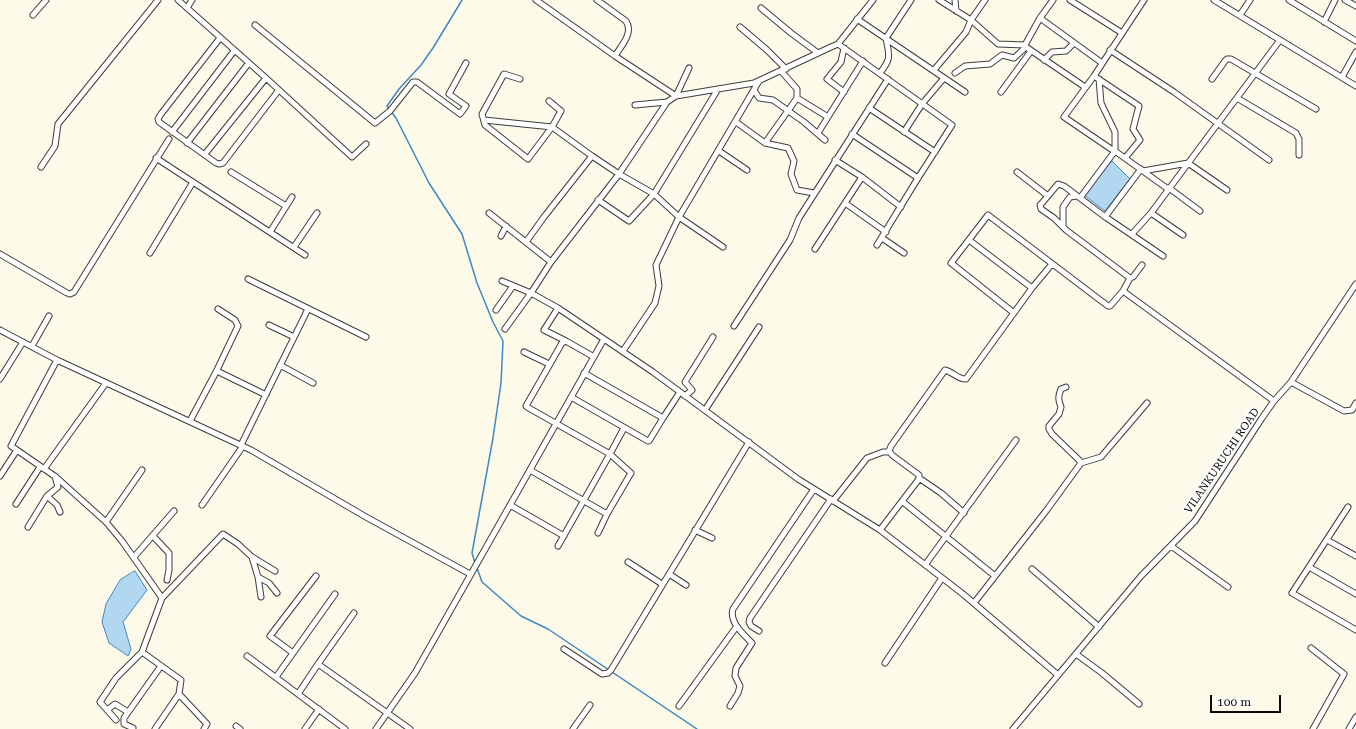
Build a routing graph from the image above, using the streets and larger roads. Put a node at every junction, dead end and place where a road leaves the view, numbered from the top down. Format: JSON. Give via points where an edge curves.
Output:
{"nodes":[{"id":1,"x":46,"y":0,"type":"edge"},
{"id":2,"x":158,"y":0,"type":"edge"},
{"id":3,"x":178,"y":0,"type":"edge"},
{"id":4,"x":192,"y":0,"type":"edge"},
{"id":5,"x":536,"y":0,"type":"edge"},
{"id":6,"x":597,"y":0,"type":"edge"},
{"id":7,"x":873,"y":0,"type":"edge"},
{"id":8,"x":911,"y":0,"type":"edge"},
{"id":9,"x":939,"y":0,"type":"edge"},
{"id":10,"x":955,"y":0,"type":"edge"},
{"id":11,"x":985,"y":0,"type":"edge"},
{"id":12,"x":1053,"y":0,"type":"edge"},
{"id":13,"x":1070,"y":0,"type":"edge"},
{"id":14,"x":1144,"y":0,"type":"edge"},
{"id":15,"x":1214,"y":0,"type":"edge"},
{"id":16,"x":1250,"y":0,"type":"edge"},
{"id":17,"x":1289,"y":0,"type":"edge"},
{"id":18,"x":1335,"y":0,"type":"edge"},
{"id":19,"x":1345,"y":0,"type":"edge"},
{"id":20,"x":1356,"y":6,"type":"edge"},
{"id":21,"x":187,"y":8,"type":"junction"},
{"id":22,"x":761,"y":8,"type":"dead end"},
{"id":23,"x":956,"y":11,"type":"junction"},
{"id":24,"x":33,"y":15,"type":"dead end"},
{"id":25,"x":1240,"y":16,"type":"junction"},
{"id":26,"x":1040,"y":18,"type":"junction"},
{"id":27,"x":857,"y":20,"type":"junction"},
{"id":28,"x":971,"y":20,"type":"junction"},
{"id":29,"x":1324,"y":22,"type":"junction"},
{"id":30,"x":255,"y":25,"type":"dead end"},
{"id":31,"x":740,"y":27,"type":"dead end"},
{"id":32,"x":1122,"y":33,"type":"junction"},
{"id":33,"x":220,"y":38,"type":"junction"},
{"id":34,"x":886,"y":38,"type":"junction"},
{"id":35,"x":1280,"y":40,"type":"junction"},
{"id":36,"x":1356,"y":41,"type":"edge"},
{"id":37,"x":1074,"y":43,"type":"junction"},
{"id":38,"x":838,"y":44,"type":"junction"},
{"id":39,"x":1005,"y":44,"type":"junction"},
{"id":40,"x":1025,"y":46,"type":"junction"},
{"id":41,"x":844,"y":48,"type":"junction"},
{"id":42,"x":1110,"y":50,"type":"junction"},
{"id":43,"x":234,"y":51,"type":"junction"},
{"id":44,"x":1031,"y":51,"type":"junction"},
{"id":45,"x":1356,"y":52,"type":"edge"},
{"id":46,"x":818,"y":53,"type":"junction"},
{"id":47,"x":1002,"y":55,"type":"junction"},
{"id":48,"x":615,"y":56,"type":"junction"},
{"id":49,"x":1044,"y":60,"type":"junction"},
{"id":50,"x":863,"y":61,"type":"junction"},
{"id":51,"x":466,"y":63,"type":"dead end"},
{"id":52,"x":1102,"y":63,"type":"junction"},
{"id":53,"x":248,"y":64,"type":"junction"},
{"id":54,"x":689,"y":68,"type":"dead end"},
{"id":55,"x":784,"y":70,"type":"junction"},
{"id":56,"x":934,"y":70,"type":"junction"},
{"id":57,"x":880,"y":73,"type":"junction"},
{"id":58,"x":955,"y":73,"type":"dead end"},
{"id":59,"x":1255,"y":73,"type":"junction"},
{"id":60,"x":1094,"y":76,"type":"junction"},
{"id":61,"x":1342,"y":77,"type":"junction"},
{"id":62,"x":266,"y":78,"type":"junction"},
{"id":63,"x":944,"y":78,"type":"junction"},
{"id":64,"x":520,"y":79,"type":"dead end"},
{"id":65,"x":888,"y":79,"type":"junction"},
{"id":66,"x":1099,"y":79,"type":"junction"},
{"id":67,"x":1212,"y":79,"type":"dead end"},
{"id":68,"x":759,"y":81,"type":"junction"},
{"id":69,"x":1356,"y":86,"type":"edge"},
{"id":70,"x":1085,"y":87,"type":"junction"},
{"id":71,"x":718,"y":89,"type":"junction"},
{"id":72,"x":754,"y":90,"type":"junction"},
{"id":73,"x":278,"y":91,"type":"junction"},
{"id":74,"x":844,"y":92,"type":"junction"},
{"id":75,"x":965,"y":92,"type":"dead end"},
{"id":76,"x":1001,"y":92,"type":"dead end"},
{"id":77,"x":676,"y":96,"type":"junction"},
{"id":78,"x":797,"y":98,"type":"junction"},
{"id":79,"x":1237,"y":98,"type":"junction"},
{"id":80,"x":550,"y":101,"type":"dead end"},
{"id":81,"x":667,"y":102,"type":"junction"},
{"id":82,"x":922,"y":104,"type":"junction"},
{"id":83,"x":635,"y":105,"type":"dead end"},
{"id":84,"x":869,"y":108,"type":"junction"},
{"id":85,"x":1316,"y":109,"type":"dead end"},
{"id":86,"x":788,"y":111,"type":"junction"},
{"id":87,"x":828,"y":117,"type":"junction"},
{"id":88,"x":484,"y":120,"type":"junction"},
{"id":89,"x":736,"y":122,"type":"junction"},
{"id":90,"x":1217,"y":124,"type":"junction"},
{"id":91,"x":552,"y":127,"type":"junction"},
{"id":92,"x":172,"y":132,"type":"junction"},
{"id":93,"x":904,"y":132,"type":"junction"},
{"id":94,"x":818,"y":133,"type":"junction"},
{"id":95,"x":852,"y":134,"type":"junction"},
{"id":96,"x":169,"y":139,"type":"dead end"},
{"id":97,"x":825,"y":140,"type":"dead end"},
{"id":98,"x":187,"y":143,"type":"junction"},
{"id":99,"x":765,"y":143,"type":"junction"},
{"id":100,"x":366,"y":144,"type":"dead end"},
{"id":101,"x":719,"y":151,"type":"junction"},
{"id":102,"x":1114,"y":151,"type":"junction"},
{"id":103,"x":935,"y":152,"type":"junction"},
{"id":104,"x":205,"y":154,"type":"junction"},
{"id":105,"x":1299,"y":154,"type":"dead end"},
{"id":106,"x":592,"y":156,"type":"junction"},
{"id":107,"x":156,"y":158,"type":"junction"},
{"id":108,"x":1125,"y":158,"type":"junction"},
{"id":109,"x":835,"y":160,"type":"junction"},
{"id":110,"x":1269,"y":160,"type":"dead end"},
{"id":111,"x":1188,"y":162,"type":"junction"},
{"id":112,"x":41,"y":167,"type":"dead end"},
{"id":113,"x":747,"y":170,"type":"dead end"},
{"id":114,"x":1142,"y":170,"type":"junction"},
{"id":115,"x":231,"y":172,"type":"dead end"},
{"id":116,"x":1017,"y":172,"type":"dead end"},
{"id":117,"x":619,"y":174,"type":"junction"},
{"id":118,"x":862,"y":178,"type":"junction"},
{"id":119,"x":918,"y":178,"type":"junction"},
{"id":120,"x":194,"y":182,"type":"junction"},
{"id":121,"x":1168,"y":189,"type":"junction"},
{"id":122,"x":1227,"y":190,"type":"dead end"},
{"id":123,"x":654,"y":194,"type":"junction"},
{"id":124,"x":814,"y":194,"type":"junction"},
{"id":125,"x":1048,"y":196,"type":"junction"},
{"id":126,"x":292,"y":197,"type":"dead end"},
{"id":127,"x":1078,"y":197,"type":"junction"},
{"id":128,"x":598,"y":200,"type":"junction"},
{"id":129,"x":845,"y":203,"type":"junction"},
{"id":130,"x":286,"y":206,"type":"junction"},
{"id":131,"x":902,"y":207,"type":"junction"},
{"id":132,"x":1200,"y":211,"type":"dead end"},
{"id":133,"x":317,"y":213,"type":"dead end"},
{"id":134,"x":489,"y":213,"type":"dead end"},
{"id":135,"x":1150,"y":213,"type":"junction"},
{"id":136,"x":679,"y":217,"type":"junction"},
{"id":137,"x":1105,"y":217,"type":"junction"},
{"id":138,"x":506,"y":226,"type":"junction"},
{"id":139,"x":1064,"y":228,"type":"junction"},
{"id":140,"x":270,"y":232,"type":"junction"},
{"id":141,"x":886,"y":232,"type":"junction"},
{"id":142,"x":1132,"y":234,"type":"junction"},
{"id":143,"x":1183,"y":235,"type":"dead end"},
{"id":144,"x":501,"y":236,"type":"dead end"},
{"id":145,"x":882,"y":238,"type":"junction"},
{"id":146,"x":969,"y":240,"type":"junction"},
{"id":147,"x":526,"y":242,"type":"junction"},
{"id":148,"x":877,"y":246,"type":"dead end"},
{"id":149,"x":294,"y":247,"type":"junction"},
{"id":150,"x":723,"y":247,"type":"dead end"},
{"id":151,"x":815,"y":249,"type":"dead end"},
{"id":152,"x":150,"y":253,"type":"dead end"},
{"id":153,"x":904,"y":253,"type":"dead end"},
{"id":154,"x":0,"y":254,"type":"edge"},
{"id":155,"x":305,"y":255,"type":"dead end"},
{"id":156,"x":1163,"y":256,"type":"dead end"},
{"id":157,"x":551,"y":262,"type":"junction"},
{"id":158,"x":1052,"y":264,"type":"junction"},
{"id":159,"x":1142,"y":265,"type":"dead end"},
{"id":160,"x":1130,"y":278,"type":"junction"},
{"id":161,"x":248,"y":279,"type":"dead end"},
{"id":162,"x":502,"y":282,"type":"dead end"},
{"id":163,"x":1356,"y":284,"type":"edge"},
{"id":164,"x":512,"y":286,"type":"junction"},
{"id":165,"x":1032,"y":288,"type":"junction"},
{"id":166,"x":1123,"y":291,"type":"junction"},
{"id":167,"x":531,"y":293,"type":"junction"},
{"id":168,"x":558,"y":308,"type":"junction"},
{"id":169,"x":218,"y":309,"type":"dead end"},
{"id":170,"x":308,"y":309,"type":"junction"},
{"id":171,"x":496,"y":310,"type":"dead end"},
{"id":172,"x":1014,"y":313,"type":"junction"},
{"id":173,"x":49,"y":316,"type":"dead end"},
{"id":174,"x":269,"y":325,"type":"dead end"},
{"id":175,"x":734,"y":326,"type":"dead end"},
{"id":176,"x":759,"y":327,"type":"dead end"},
{"id":177,"x":505,"y":329,"type":"dead end"},
{"id":178,"x":0,"y":330,"type":"edge"},
{"id":179,"x":294,"y":337,"type":"junction"},
{"id":180,"x":366,"y":337,"type":"dead end"},
{"id":181,"x":713,"y":337,"type":"dead end"},
{"id":182,"x":604,"y":339,"type":"junction"},
{"id":183,"x":566,"y":341,"type":"junction"},
{"id":184,"x":23,"y":342,"type":"junction"},
{"id":185,"x":32,"y":346,"type":"junction"},
{"id":186,"x":524,"y":352,"type":"dead end"},
{"id":187,"x":623,"y":352,"type":"junction"},
{"id":188,"x":594,"y":357,"type":"junction"},
{"id":189,"x":57,"y":360,"type":"junction"},
{"id":190,"x":549,"y":364,"type":"junction"},
{"id":191,"x":280,"y":366,"type":"junction"},
{"id":192,"x":216,"y":372,"type":"junction"},
{"id":193,"x":584,"y":373,"type":"junction"},
{"id":194,"x":0,"y":379,"type":"edge"},
{"id":195,"x":1291,"y":382,"type":"junction"},
{"id":196,"x":106,"y":383,"type":"junction"},
{"id":197,"x":313,"y":383,"type":"dead end"},
{"id":198,"x":1066,"y":387,"type":"dead end"},
{"id":199,"x":680,"y":392,"type":"junction"},
{"id":200,"x":266,"y":395,"type":"junction"},
{"id":201,"x":685,"y":396,"type":"junction"},
{"id":202,"x":571,"y":397,"type":"junction"},
{"id":203,"x":1274,"y":401,"type":"junction"},
{"id":204,"x":1147,"y":403,"type":"dead end"},
{"id":205,"x":1356,"y":403,"type":"edge"},
{"id":206,"x":705,"y":410,"type":"junction"},
{"id":207,"x":663,"y":418,"type":"junction"},
{"id":208,"x":190,"y":421,"type":"junction"},
{"id":209,"x":556,"y":424,"type":"junction"},
{"id":210,"x":624,"y":428,"type":"junction"},
{"id":211,"x":1016,"y":440,"type":"dead end"},
{"id":212,"x":749,"y":442,"type":"junction"},
{"id":213,"x":242,"y":446,"type":"junction"},
{"id":214,"x":17,"y":450,"type":"junction"},
{"id":215,"x":888,"y":451,"type":"junction"},
{"id":216,"x":610,"y":454,"type":"junction"},
{"id":217,"x":1081,"y":463,"type":"junction"},
{"id":218,"x":42,"y":468,"type":"junction"},
{"id":219,"x":142,"y":470,"type":"dead end"},
{"id":220,"x":530,"y":470,"type":"junction"},
{"id":221,"x":0,"y":476,"type":"edge"},
{"id":222,"x":55,"y":476,"type":"junction"},
{"id":223,"x":919,"y":478,"type":"junction"},
{"id":224,"x":814,"y":489,"type":"junction"},
{"id":225,"x":47,"y":496,"type":"junction"},
{"id":226,"x":831,"y":499,"type":"junction"},
{"id":227,"x":584,"y":502,"type":"junction"},
{"id":228,"x":903,"y":502,"type":"junction"},
{"id":229,"x":16,"y":504,"type":"dead end"},
{"id":230,"x":202,"y":505,"type":"dead end"},
{"id":231,"x":510,"y":505,"type":"junction"},
{"id":232,"x":1348,"y":507,"type":"dead end"},
{"id":233,"x":174,"y":511,"type":"dead end"},
{"id":234,"x":60,"y":512,"type":"dead end"},
{"id":235,"x":964,"y":513,"type":"junction"},
{"id":236,"x":607,"y":514,"type":"junction"},
{"id":237,"x":106,"y":522,"type":"junction"},
{"id":238,"x":28,"y":527,"type":"dead end"},
{"id":239,"x":695,"y":530,"type":"junction"},
{"id":240,"x":880,"y":530,"type":"junction"},
{"id":241,"x":598,"y":533,"type":"dead end"},
{"id":242,"x":153,"y":536,"type":"junction"},
{"id":243,"x":564,"y":536,"type":"junction"},
{"id":244,"x":946,"y":537,"type":"junction"},
{"id":245,"x":712,"y":538,"type":"dead end"},
{"id":246,"x":1327,"y":540,"type":"junction"},
{"id":247,"x":558,"y":546,"type":"dead end"},
{"id":248,"x":1171,"y":546,"type":"junction"},
{"id":249,"x":1356,"y":556,"type":"edge"},
{"id":250,"x":134,"y":557,"type":"junction"},
{"id":251,"x":252,"y":557,"type":"junction"},
{"id":252,"x":628,"y":562,"type":"dead end"},
{"id":253,"x":925,"y":565,"type":"junction"},
{"id":254,"x":1309,"y":567,"type":"junction"},
{"id":255,"x":1032,"y":569,"type":"dead end"},
{"id":256,"x":275,"y":571,"type":"dead end"},
{"id":257,"x":470,"y":574,"type":"junction"},
{"id":258,"x":668,"y":574,"type":"junction"},
{"id":259,"x":316,"y":576,"type":"dead end"},
{"id":260,"x":995,"y":576,"type":"junction"},
{"id":261,"x":258,"y":577,"type":"junction"},
{"id":262,"x":942,"y":578,"type":"junction"},
{"id":263,"x":167,"y":580,"type":"dead end"},
{"id":264,"x":662,"y":584,"type":"junction"},
{"id":265,"x":686,"y":585,"type":"dead end"},
{"id":266,"x":1228,"y":587,"type":"dead end"},
{"id":267,"x":277,"y":593,"type":"dead end"},
{"id":268,"x":335,"y":594,"type":"dead end"},
{"id":269,"x":1356,"y":594,"type":"edge"},
{"id":270,"x":260,"y":597,"type":"dead end"},
{"id":271,"x":162,"y":598,"type":"junction"},
{"id":272,"x":974,"y":603,"type":"junction"},
{"id":273,"x":354,"y":613,"type":"dead end"},
{"id":274,"x":737,"y":626,"type":"junction"},
{"id":275,"x":1099,"y":627,"type":"junction"},
{"id":276,"x":1356,"y":630,"type":"edge"},
{"id":277,"x":759,"y":631,"type":"dead end"},
{"id":278,"x":1311,"y":648,"type":"dead end"},
{"id":279,"x":564,"y":649,"type":"dead end"},
{"id":280,"x":142,"y":652,"type":"junction"},
{"id":281,"x":293,"y":653,"type":"junction"},
{"id":282,"x":1076,"y":654,"type":"junction"},
{"id":283,"x":247,"y":656,"type":"dead end"},
{"id":284,"x":885,"y":663,"type":"dead end"},
{"id":285,"x":318,"y":664,"type":"junction"},
{"id":286,"x":161,"y":666,"type":"junction"},
{"id":287,"x":1058,"y":675,"type":"junction"},
{"id":288,"x":276,"y":677,"type":"junction"},
{"id":289,"x":179,"y":694,"type":"junction"},
{"id":290,"x":298,"y":694,"type":"junction"},
{"id":291,"x":1139,"y":704,"type":"dead end"},
{"id":292,"x":590,"y":705,"type":"dead end"},
{"id":293,"x":679,"y":706,"type":"dead end"},
{"id":294,"x":730,"y":706,"type":"dead end"},
{"id":295,"x":319,"y":709,"type":"junction"},
{"id":296,"x":107,"y":710,"type":"junction"},
{"id":297,"x":128,"y":712,"type":"junction"},
{"id":298,"x":387,"y":713,"type":"junction"},
{"id":299,"x":1355,"y":719,"type":"edge"},
{"id":300,"x":116,"y":720,"type":"dead end"},
{"id":301,"x":133,"y":728,"type":"edge"},
{"id":302,"x":155,"y":729,"type":"edge"},
{"id":303,"x":204,"y":729,"type":"edge"},
{"id":304,"x":305,"y":729,"type":"edge"},
{"id":305,"x":345,"y":729,"type":"edge"},
{"id":306,"x":376,"y":729,"type":"edge"},
{"id":307,"x":410,"y":729,"type":"edge"},
{"id":308,"x":573,"y":729,"type":"edge"},
{"id":309,"x":1014,"y":729,"type":"edge"},
{"id":310,"x":1313,"y":729,"type":"edge"},
{"id":311,"x":1349,"y":729,"type":"edge"}],
"edges":[{"from":1,"to":24,"type":"street"},
{"from":2,"to":112,"type":"street","via":[[58,124],[55,146]]},
{"from":3,"to":21,"type":"street"},
{"from":4,"to":21,"type":"street"},
{"from":5,"to":48,"type":"street"},
{"from":6,"to":48,"type":"street","via":[[629,25],[629,33]]},
{"from":7,"to":27,"type":"street"},
{"from":8,"to":34,"type":"street"},
{"from":9,"to":23,"type":"street"},
{"from":10,"to":23,"type":"street"},
{"from":11,"to":28,"type":"street"},
{"from":12,"to":26,"type":"street"},
{"from":13,"to":32,"type":"street"},
{"from":14,"to":32,"type":"street"},
{"from":15,"to":25,"type":"street"},
{"from":16,"to":25,"type":"street"},
{"from":17,"to":29,"type":"street"},
{"from":18,"to":29,"type":"street"},
{"from":19,"to":20,"type":"street"},
{"from":21,"to":33,"type":"street"},
{"from":22,"to":46,"type":"street"},
{"from":23,"to":28,"type":"street"},
{"from":25,"to":35,"type":"street"},
{"from":26,"to":37,"type":"street"},
{"from":26,"to":40,"type":"street"},
{"from":27,"to":34,"type":"street"},
{"from":27,"to":38,"type":"street"},
{"from":28,"to":39,"type":"street","via":[[998,44]]},
{"from":28,"to":56,"type":"street","via":[[966,32]]},
{"from":29,"to":36,"type":"street"},
{"from":30,"to":51,"type":"street","via":[[376,123],[391,110],[413,82],[417,82],[460,114],[466,106],[449,94]]},
{"from":31,"to":55,"type":"street","via":[[767,50]]},
{"from":32,"to":42,"type":"street"},
{"from":33,"to":43,"type":"street"},
{"from":33,"to":92,"type":"street","via":[[158,118],[159,122]]},
{"from":34,"to":56,"type":"street"},
{"from":34,"to":57,"type":"street","via":[[889,57]]},
{"from":35,"to":59,"type":"street"},
{"from":35,"to":61,"type":"street"},
{"from":37,"to":49,"type":"street","via":[[1066,51],[1052,52]]},
{"from":37,"to":52,"type":"street"},
{"from":38,"to":41,"type":"street"},
{"from":38,"to":46,"type":"street"},
{"from":39,"to":40,"type":"street"},
{"from":39,"to":47,"type":"street"},
{"from":40,"to":44,"type":"street"},
{"from":40,"to":47,"type":"street","via":[[1014,58]]},
{"from":41,"to":50,"type":"street"},
{"from":41,"to":74,"type":"street","via":[[841,62],[827,79]]},
{"from":42,"to":52,"type":"street"},
{"from":42,"to":90,"type":"street"},
{"from":43,"to":53,"type":"street"},
{"from":43,"to":92,"type":"street"},
{"from":44,"to":49,"type":"street"},
{"from":44,"to":76,"type":"street"},
{"from":45,"to":61,"type":"street"},
{"from":46,"to":55,"type":"street"},
{"from":47,"to":58,"type":"street","via":[[990,64],[966,66]]},
{"from":48,"to":77,"type":"street"},
{"from":49,"to":70,"type":"street"},
{"from":50,"to":57,"type":"street"},
{"from":50,"to":74,"type":"street"},
{"from":52,"to":60,"type":"street"},
{"from":53,"to":62,"type":"street"},
{"from":53,"to":98,"type":"street"},
{"from":54,"to":77,"type":"street"},
{"from":55,"to":68,"type":"street"},
{"from":55,"to":78,"type":"street","via":[[797,89]]},
{"from":56,"to":63,"type":"street"},
{"from":57,"to":65,"type":"street"},
{"from":59,"to":67,"type":"street","via":[[1229,58]]},
{"from":59,"to":79,"type":"street"},
{"from":59,"to":85,"type":"street"},
{"from":60,"to":66,"type":"street"},
{"from":60,"to":70,"type":"street"},
{"from":61,"to":69,"type":"street"},
{"from":62,"to":73,"type":"street"},
{"from":62,"to":104,"type":"street"},
{"from":63,"to":75,"type":"street"},
{"from":63,"to":82,"type":"street"},
{"from":64,"to":88,"type":"street","via":[[504,74],[482,114]]},
{"from":65,"to":82,"type":"street"},
{"from":65,"to":84,"type":"street"},
{"from":66,"to":102,"type":"street","via":[[1101,103],[1115,132]]},
{"from":66,"to":108,"type":"street","via":[[1139,106],[1133,129],[1140,140]]},
{"from":68,"to":71,"type":"street"},
{"from":68,"to":72,"type":"street"},
{"from":70,"to":102,"type":"street","via":[[1064,117]]},
{"from":71,"to":77,"type":"street"},
{"from":71,"to":123,"type":"street"},
{"from":72,"to":86,"type":"street","via":[[759,98],[773,100]]},
{"from":72,"to":89,"type":"street"},
{"from":73,"to":100,"type":"street","via":[[352,157]]},
{"from":73,"to":104,"type":"street","via":[[223,162],[216,163]]},
{"from":74,"to":87,"type":"street"},
{"from":77,"to":81,"type":"street"},
{"from":78,"to":86,"type":"street"},
{"from":78,"to":87,"type":"street"},
{"from":79,"to":90,"type":"street"},
{"from":79,"to":105,"type":"street","via":[[1296,133],[1299,139]]},
{"from":80,"to":91,"type":"street","via":[[561,111]]},
{"from":81,"to":83,"type":"street"},
{"from":81,"to":117,"type":"street"},
{"from":82,"to":93,"type":"street"},
{"from":82,"to":103,"type":"street","via":[[952,125]]},
{"from":84,"to":93,"type":"street"},
{"from":84,"to":95,"type":"street"},
{"from":86,"to":94,"type":"street"},
{"from":86,"to":99,"type":"street"},
{"from":87,"to":94,"type":"street"},
{"from":88,"to":91,"type":"street"},
{"from":88,"to":91,"type":"street","via":[[485,125],[528,159]]},
{"from":89,"to":99,"type":"street"},
{"from":89,"to":101,"type":"street"},
{"from":90,"to":110,"type":"street"},
{"from":90,"to":111,"type":"street"},
{"from":91,"to":106,"type":"street"},
{"from":92,"to":98,"type":"street"},
{"from":93,"to":103,"type":"street"},
{"from":94,"to":97,"type":"street"},
{"from":95,"to":109,"type":"street"},
{"from":95,"to":119,"type":"street"},
{"from":96,"to":107,"type":"street"},
{"from":98,"to":104,"type":"street"},
{"from":99,"to":124,"type":"street","via":[[788,148],[794,161],[791,174],[796,190]]},
{"from":101,"to":113,"type":"street"},
{"from":101,"to":136,"type":"street"},
{"from":102,"to":108,"type":"street"},
{"from":102,"to":127,"type":"street"},
{"from":103,"to":119,"type":"street"},
{"from":106,"to":117,"type":"street"},
{"from":106,"to":147,"type":"street"},
{"from":107,"to":120,"type":"street"},
{"from":107,"to":154,"type":"street","via":[[74,292],[70,294]]},
{"from":108,"to":114,"type":"street"},
{"from":109,"to":118,"type":"street"},
{"from":109,"to":124,"type":"street"},
{"from":111,"to":114,"type":"street"},
{"from":111,"to":121,"type":"street"},
{"from":111,"to":122,"type":"street"},
{"from":114,"to":121,"type":"street"},
{"from":114,"to":137,"type":"street"},
{"from":115,"to":130,"type":"street"},
{"from":116,"to":125,"type":"street"},
{"from":117,"to":123,"type":"street"},
{"from":117,"to":128,"type":"street"},
{"from":118,"to":129,"type":"street"},
{"from":118,"to":131,"type":"street"},
{"from":119,"to":131,"type":"street"},
{"from":120,"to":140,"type":"street"},
{"from":120,"to":152,"type":"street"},
{"from":121,"to":132,"type":"street"},
{"from":121,"to":135,"type":"street"},
{"from":123,"to":128,"type":"street","via":[[628,221]]},
{"from":123,"to":136,"type":"street"},
{"from":124,"to":175,"type":"street","via":[[799,218],[790,240]]},
{"from":125,"to":127,"type":"street","via":[[1058,184],[1061,184]]},
{"from":125,"to":139,"type":"street","via":[[1040,205],[1041,209]]},
{"from":126,"to":130,"type":"street"},
{"from":127,"to":137,"type":"street"},
{"from":127,"to":139,"type":"street","via":[[1070,197],[1064,208]]},
{"from":128,"to":157,"type":"street"},
{"from":129,"to":141,"type":"street"},
{"from":129,"to":151,"type":"street"},
{"from":130,"to":140,"type":"street"},
{"from":131,"to":141,"type":"street"},
{"from":133,"to":149,"type":"street"},
{"from":134,"to":138,"type":"street"},
{"from":135,"to":142,"type":"street"},
{"from":135,"to":143,"type":"street"},
{"from":136,"to":150,"type":"street"},
{"from":136,"to":187,"type":"street","via":[[656,265],[659,286],[655,303]]},
{"from":137,"to":142,"type":"street"},
{"from":138,"to":144,"type":"street"},
{"from":138,"to":147,"type":"street"},
{"from":139,"to":160,"type":"street"},
{"from":140,"to":149,"type":"street"},
{"from":141,"to":145,"type":"street"},
{"from":142,"to":156,"type":"street"},
{"from":145,"to":148,"type":"street"},
{"from":145,"to":153,"type":"street"},
{"from":146,"to":158,"type":"street","via":[[988,215]]},
{"from":146,"to":165,"type":"street"},
{"from":146,"to":172,"type":"street","via":[[950,263]]},
{"from":147,"to":157,"type":"street"},
{"from":149,"to":155,"type":"street"},
{"from":157,"to":167,"type":"street"},
{"from":158,"to":165,"type":"street"},
{"from":158,"to":166,"type":"street","via":[[1108,306]]},
{"from":159,"to":160,"type":"street","via":[[1134,277]]},
{"from":160,"to":166,"type":"street"},
{"from":161,"to":170,"type":"street"},
{"from":162,"to":164,"type":"street"},
{"from":163,"to":195,"type":"street","name":"VILANKURUCHI ROAD"},
{"from":164,"to":167,"type":"street"},
{"from":164,"to":171,"type":"street"},
{"from":165,"to":172,"type":"street"},
{"from":166,"to":203,"type":"street"},
{"from":167,"to":168,"type":"street"},
{"from":167,"to":177,"type":"street"},
{"from":168,"to":182,"type":"street"},
{"from":168,"to":183,"type":"street","via":[[544,330]]},
{"from":169,"to":192,"type":"street","via":[[235,320],[238,326]]},
{"from":170,"to":179,"type":"street"},
{"from":170,"to":180,"type":"street"},
{"from":172,"to":215,"type":"street","via":[[966,379],[962,380],[945,370]]},
{"from":173,"to":185,"type":"street"},
{"from":174,"to":179,"type":"street"},
{"from":176,"to":206,"type":"street"},
{"from":178,"to":184,"type":"street"},
{"from":179,"to":191,"type":"street"},
{"from":181,"to":201,"type":"street","via":[[686,382],[692,390]]},
{"from":182,"to":187,"type":"street"},
{"from":182,"to":188,"type":"street"},
{"from":183,"to":188,"type":"street"},
{"from":183,"to":190,"type":"street","via":[[561,344]]},
{"from":184,"to":185,"type":"street"},
{"from":184,"to":194,"type":"street"},
{"from":185,"to":189,"type":"street"},
{"from":186,"to":190,"type":"street"},
{"from":187,"to":199,"type":"street"},
{"from":188,"to":193,"type":"street"},
{"from":189,"to":196,"type":"street"},
{"from":189,"to":214,"type":"street","via":[[11,446]]},
{"from":190,"to":209,"type":"street","via":[[526,406]]},
{"from":191,"to":197,"type":"street"},
{"from":191,"to":200,"type":"street"},
{"from":192,"to":200,"type":"street"},
{"from":192,"to":208,"type":"street"},
{"from":193,"to":202,"type":"street"},
{"from":193,"to":207,"type":"street"},
{"from":195,"to":203,"type":"street","name":"VILANKURUCHI ROAD"},
{"from":195,"to":205,"type":"street","via":[[1344,411],[1352,410]]},
{"from":196,"to":208,"type":"street"},
{"from":196,"to":218,"type":"street"},
{"from":198,"to":217,"type":"street","via":[[1061,389],[1058,400],[1061,407],[1059,414],[1049,429]]},
{"from":199,"to":201,"type":"street"},
{"from":199,"to":207,"type":"street"},
{"from":200,"to":213,"type":"street"},
{"from":201,"to":206,"type":"street"},
{"from":202,"to":209,"type":"street"},
{"from":202,"to":210,"type":"street"},
{"from":203,"to":248,"type":"street","name":"VILANKURUCHI ROAD","via":[[1195,521]]},
{"from":204,"to":217,"type":"street","via":[[1101,457]]},
{"from":206,"to":212,"type":"street"},
{"from":207,"to":210,"type":"street","via":[[649,441]]},
{"from":208,"to":213,"type":"street"},
{"from":209,"to":216,"type":"street"},
{"from":209,"to":220,"type":"street"},
{"from":210,"to":216,"type":"street"},
{"from":211,"to":235,"type":"street"},
{"from":212,"to":224,"type":"street"},
{"from":212,"to":239,"type":"street"},
{"from":213,"to":230,"type":"street"},
{"from":213,"to":257,"type":"street"},
{"from":214,"to":218,"type":"street"},
{"from":214,"to":221,"type":"street"},
{"from":215,"to":223,"type":"street","via":[[919,475]]},
{"from":215,"to":226,"type":"street","via":[[867,458],[834,501]]},
{"from":216,"to":227,"type":"street"},
{"from":216,"to":236,"type":"street","via":[[631,473]]},
{"from":217,"to":260,"type":"street"},
{"from":218,"to":222,"type":"street"},
{"from":218,"to":229,"type":"street"},
{"from":219,"to":237,"type":"street"},
{"from":220,"to":227,"type":"street"},
{"from":220,"to":231,"type":"street"},
{"from":222,"to":225,"type":"street","via":[[58,487]]},
{"from":222,"to":237,"type":"street"},
{"from":223,"to":228,"type":"street"},
{"from":223,"to":235,"type":"street"},
{"from":224,"to":226,"type":"street"},
{"from":224,"to":274,"type":"street","via":[[733,609],[734,622]]},
{"from":225,"to":234,"type":"street","via":[[57,505]]},
{"from":225,"to":238,"type":"street"},
{"from":226,"to":240,"type":"street"},
{"from":226,"to":277,"type":"street","via":[[750,618],[751,626]]},
{"from":227,"to":236,"type":"street"},
{"from":227,"to":243,"type":"street"},
{"from":228,"to":240,"type":"street"},
{"from":228,"to":244,"type":"street"},
{"from":231,"to":243,"type":"street"},
{"from":231,"to":257,"type":"street"},
{"from":232,"to":246,"type":"street"},
{"from":233,"to":242,"type":"street"},
{"from":235,"to":244,"type":"street"},
{"from":236,"to":241,"type":"street"},
{"from":237,"to":250,"type":"street"},
{"from":239,"to":245,"type":"street"},
{"from":239,"to":258,"type":"street"},
{"from":240,"to":253,"type":"street"},
{"from":242,"to":250,"type":"street"},
{"from":242,"to":263,"type":"street","via":[[169,553],[170,570]]},
{"from":243,"to":247,"type":"street"},
{"from":244,"to":253,"type":"street"},
{"from":244,"to":260,"type":"street"},
{"from":246,"to":249,"type":"street"},
{"from":246,"to":254,"type":"street"},
{"from":248,"to":266,"type":"street"},
{"from":248,"to":275,"type":"street","name":"VILANKURUCHI ROAD","via":[[1141,576]]},
{"from":250,"to":271,"type":"street"},
{"from":251,"to":256,"type":"street"},
{"from":251,"to":261,"type":"street"},
{"from":251,"to":271,"type":"street","via":[[223,534]]},
{"from":252,"to":264,"type":"street"},
{"from":253,"to":262,"type":"street"},
{"from":254,"to":269,"type":"street"},
{"from":254,"to":276,"type":"street","via":[[1292,593]]},
{"from":255,"to":275,"type":"street"},
{"from":257,"to":298,"type":"street","via":[[415,673]]},
{"from":258,"to":264,"type":"street"},
{"from":258,"to":265,"type":"street"},
{"from":259,"to":281,"type":"street","via":[[270,636]]},
{"from":260,"to":272,"type":"street"},
{"from":261,"to":267,"type":"street","via":[[269,583]]},
{"from":261,"to":270,"type":"street"},
{"from":262,"to":272,"type":"street"},
{"from":262,"to":284,"type":"street"},
{"from":264,"to":279,"type":"street","via":[[610,671],[602,674]]},
{"from":268,"to":281,"type":"street"},
{"from":271,"to":280,"type":"street"},
{"from":272,"to":287,"type":"street"},
{"from":273,"to":285,"type":"street"},
{"from":274,"to":293,"type":"street"},
{"from":274,"to":294,"type":"street","via":[[752,643],[736,668],[735,676],[740,686]]},
{"from":275,"to":282,"type":"street","name":"VILANKURUCHI ROAD"},
{"from":278,"to":310,"type":"street","via":[[1344,674]]},
{"from":280,"to":286,"type":"street"},
{"from":280,"to":296,"type":"street","via":[[116,678],[100,702]]},
{"from":281,"to":288,"type":"street"},
{"from":282,"to":287,"type":"street","name":"VILANKURUCHI ROAD"},
{"from":282,"to":291,"type":"street"},
{"from":283,"to":288,"type":"street"},
{"from":285,"to":290,"type":"street"},
{"from":285,"to":298,"type":"street"},
{"from":286,"to":289,"type":"street","via":[[181,680]]},
{"from":286,"to":297,"type":"street"},
{"from":287,"to":309,"type":"street","name":"VILANKURUCHI ROAD"},
{"from":288,"to":290,"type":"street"},
{"from":289,"to":302,"type":"street"},
{"from":289,"to":303,"type":"street","via":[[207,724]]},
{"from":290,"to":295,"type":"street"},
{"from":292,"to":308,"type":"street"},
{"from":295,"to":304,"type":"street"},
{"from":295,"to":305,"type":"street"},
{"from":296,"to":297,"type":"street","via":[[115,704]]},
{"from":296,"to":300,"type":"street"},
{"from":297,"to":301,"type":"street","via":[[124,724]]},
{"from":298,"to":306,"type":"street"},
{"from":298,"to":307,"type":"street"},
{"from":299,"to":311,"type":"street"}]}
